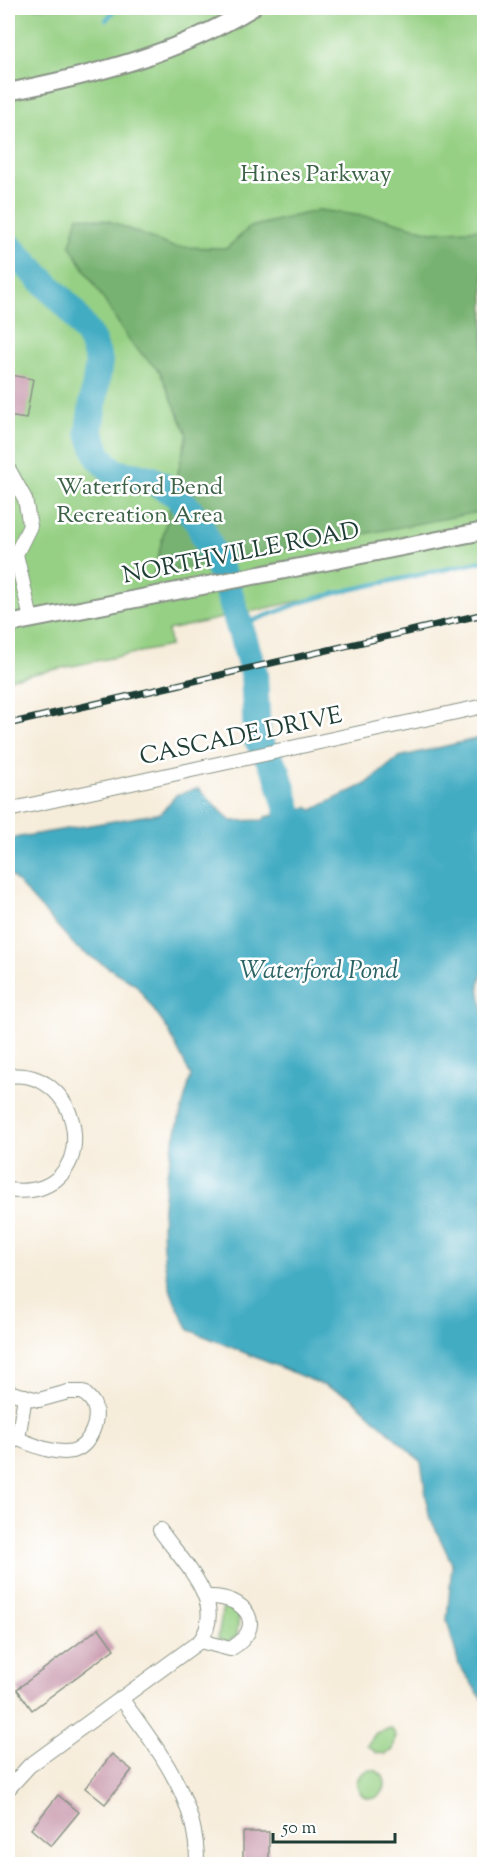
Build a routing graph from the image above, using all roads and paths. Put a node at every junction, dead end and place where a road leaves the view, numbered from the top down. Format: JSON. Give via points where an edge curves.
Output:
{"nodes":[{"id":1,"x":252,"y":8,"type":"edge"},
{"id":2,"x":8,"y":92,"type":"edge"},
{"id":3,"x":8,"y":468,"type":"edge"},
{"id":4,"x":484,"y":531,"type":"edge"},
{"id":5,"x":12,"y":554,"type":"edge"},
{"id":6,"x":31,"y":619,"type":"junction"},
{"id":7,"x":8,"y":624,"type":"edge"},
{"id":8,"x":484,"y":705,"type":"edge"},
{"id":9,"x":8,"y":810,"type":"edge"},
{"id":10,"x":8,"y":1076,"type":"edge"},
{"id":11,"x":8,"y":1190,"type":"edge"},
{"id":12,"x":8,"y":1392,"type":"edge"},
{"id":13,"x":25,"y":1396,"type":"junction"},
{"id":14,"x":13,"y":1441,"type":"edge"},
{"id":15,"x":160,"y":1530,"type":"dead end"},
{"id":16,"x":207,"y":1597,"type":"junction"},
{"id":17,"x":200,"y":1641,"type":"junction"},
{"id":18,"x":121,"y":1698,"type":"junction"},
{"id":19,"x":8,"y":1789,"type":"edge"},
{"id":20,"x":196,"y":1864,"type":"edge"}],
"edges":[{"from":1,"to":2,"type":"street","via":[[194,39],[130,63]]},
{"from":3,"to":5,"type":"street","via":[[25,499],[30,526]]},
{"from":4,"to":6,"type":"street","name":"NORTHVILLE ROAD"},
{"from":5,"to":6,"type":"street"},
{"from":6,"to":7,"type":"street","name":"NORTHVILLE ROAD"},
{"from":8,"to":9,"type":"street","name":"CASCADE DRIVE"},
{"from":10,"to":11,"type":"street","via":[[36,1079],[58,1095],[74,1120],[76,1136],[74,1154],[66,1169],[49,1185],[20,1192]]},
{"from":12,"to":13,"type":"street"},
{"from":13,"to":14,"type":"street"},
{"from":13,"to":14,"type":"street","via":[[39,1400],[83,1392],[93,1402],[92,1432],[82,1448],[71,1451]]},
{"from":15,"to":16,"type":"street"},
{"from":16,"to":17,"type":"street","via":[[209,1625]]},
{"from":16,"to":17,"type":"street","via":[[222,1596],[243,1605],[249,1616],[247,1632],[241,1643],[230,1649]]},
{"from":17,"to":18,"type":"street"},
{"from":18,"to":19,"type":"street","via":[[28,1766]]},
{"from":18,"to":20,"type":"street","via":[[182,1790],[192,1820]]}]}
